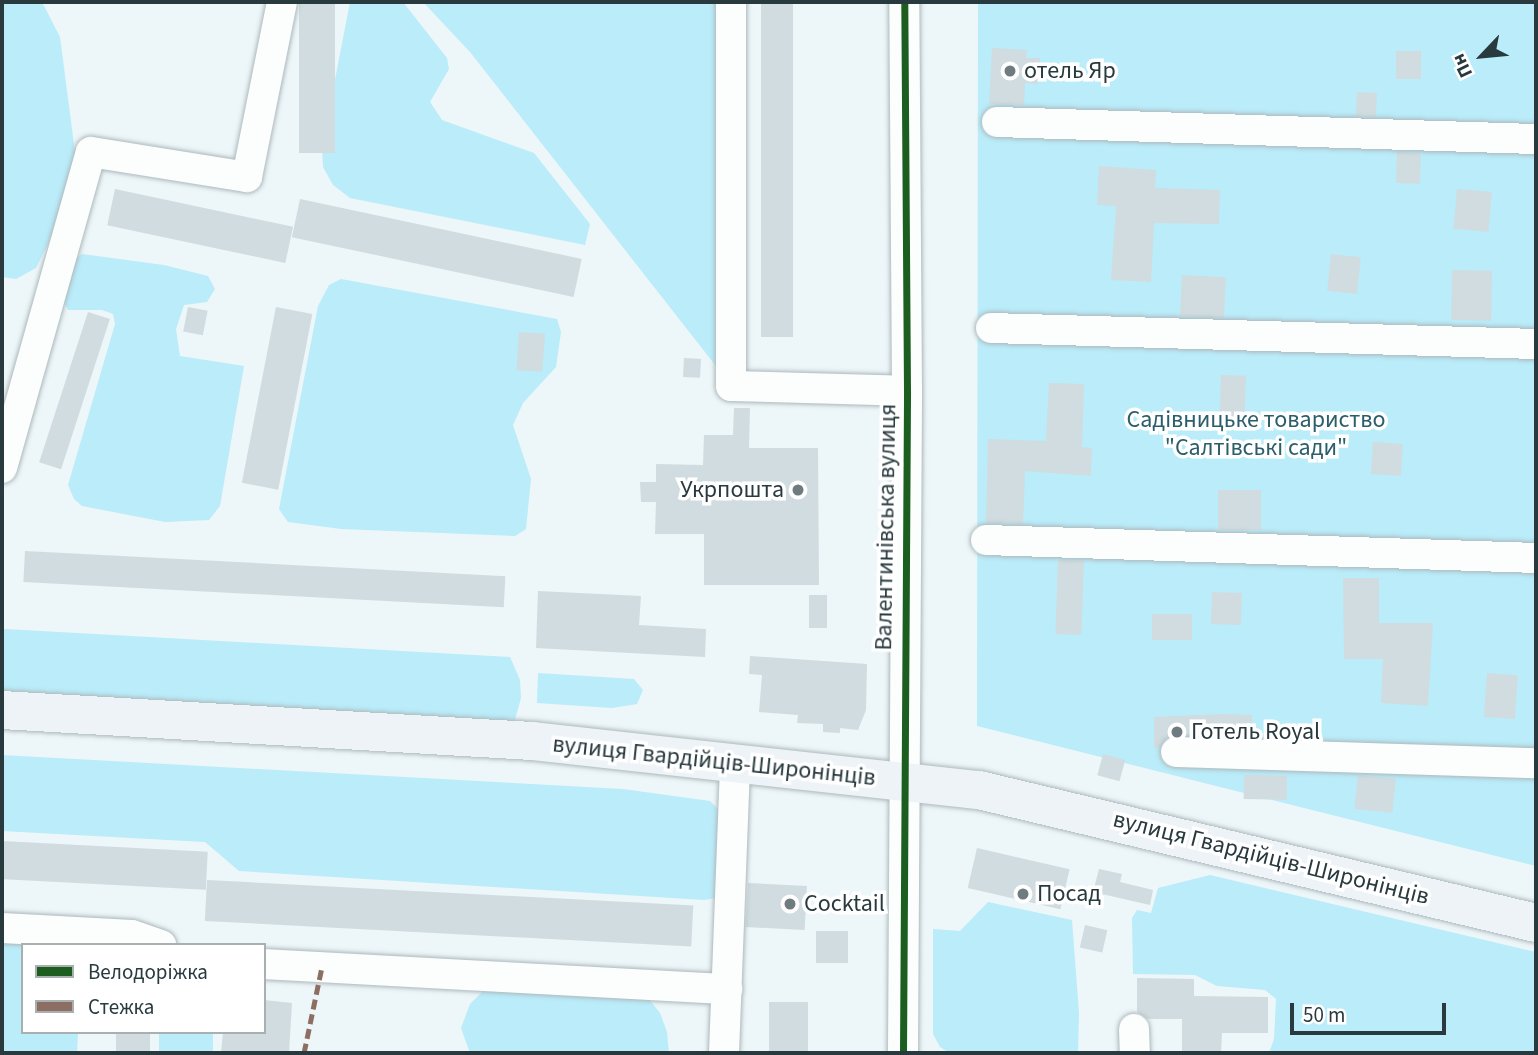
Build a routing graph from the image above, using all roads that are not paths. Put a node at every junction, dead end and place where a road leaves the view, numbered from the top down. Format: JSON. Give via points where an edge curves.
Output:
{"nodes":[{"id":1,"x":282,"y":2,"type":"edge"},
{"id":2,"x":731,"y":2,"type":"edge"},
{"id":3,"x":904,"y":2,"type":"edge"},
{"id":4,"x":998,"y":122,"type":"dead end"},
{"id":5,"x":1536,"y":139,"type":"edge"},
{"id":6,"x":992,"y":328,"type":"dead end"},
{"id":7,"x":1536,"y":344,"type":"edge"},
{"id":8,"x":907,"y":391,"type":"junction"},
{"id":9,"x":2,"y":468,"type":"edge"},
{"id":10,"x":986,"y":540,"type":"dead end"},
{"id":11,"x":1536,"y":558,"type":"edge"},
{"id":12,"x":2,"y":710,"type":"edge"},
{"id":13,"x":1176,"y":752,"type":"dead end"},
{"id":14,"x":1536,"y":763,"type":"edge"},
{"id":15,"x":735,"y":764,"type":"junction"},
{"id":16,"x":902,"y":781,"type":"junction"},
{"id":17,"x":1536,"y":923,"type":"edge"},
{"id":18,"x":2,"y":928,"type":"edge"},
{"id":19,"x":154,"y":943,"type":"edge"},
{"id":20,"x":266,"y":964,"type":"edge"},
{"id":21,"x":727,"y":989,"type":"junction"},
{"id":22,"x":724,"y":1053,"type":"edge"},
{"id":23,"x":903,"y":1053,"type":"edge"}],
"edges":[{"from":1,"to":9,"type":"street","via":[[247,177],[91,152]]},
{"from":2,"to":8,"type":"street","via":[[731,386]]},
{"from":3,"to":8,"type":"street","name":"Валентинівська вулиця"},
{"from":4,"to":5,"type":"street"},
{"from":6,"to":7,"type":"street"},
{"from":8,"to":16,"type":"street","name":"Валентинівська вулиця"},
{"from":10,"to":11,"type":"street"},
{"from":12,"to":15,"type":"main road","name":"вулиця Гвардійців-Широнінців","via":[[532,741]]},
{"from":13,"to":14,"type":"street"},
{"from":15,"to":16,"type":"main road","name":"вулиця Гвардійців-Широнінців"},
{"from":15,"to":21,"type":"street"},
{"from":16,"to":17,"type":"main road","name":"вулиця Гвардійців-Широнінців","via":[[979,790],[1081,812]]},
{"from":16,"to":23,"type":"street","name":"Валентинівська вулиця"},
{"from":18,"to":19,"type":"street","via":[[132,935]]},
{"from":20,"to":21,"type":"street"},
{"from":21,"to":22,"type":"street"}]}
